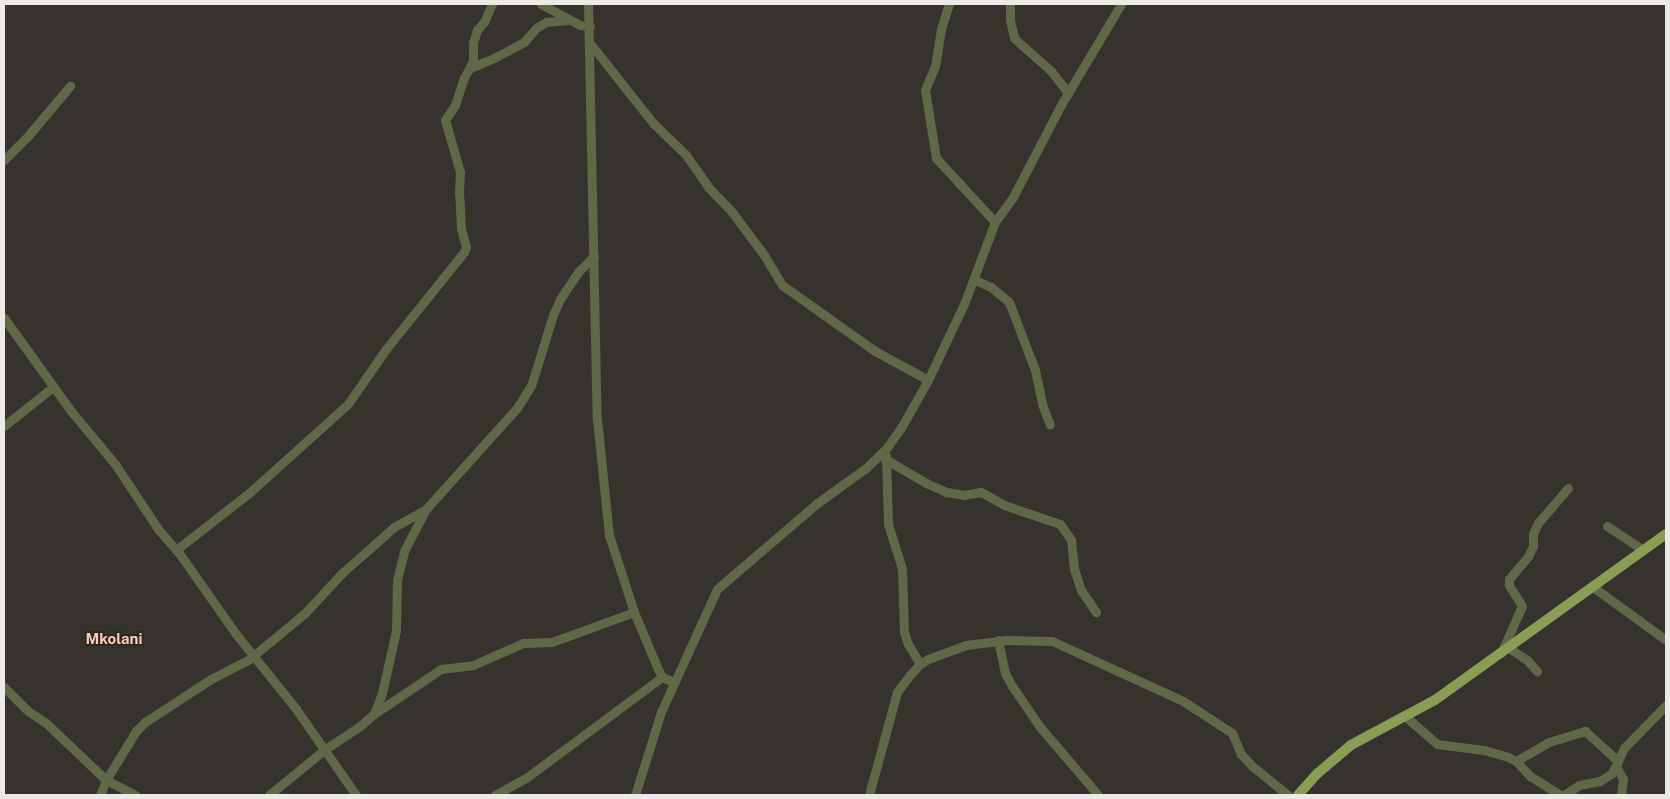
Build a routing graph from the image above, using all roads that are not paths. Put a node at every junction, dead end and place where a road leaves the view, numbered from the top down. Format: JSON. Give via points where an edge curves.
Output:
{"nodes":[{"id":1,"x":492,"y":4,"type":"edge"},
{"id":2,"x":541,"y":4,"type":"edge"},
{"id":3,"x":588,"y":4,"type":"edge"},
{"id":4,"x":949,"y":4,"type":"edge"},
{"id":5,"x":1010,"y":4,"type":"edge"},
{"id":6,"x":1121,"y":4,"type":"edge"},
{"id":7,"x":568,"y":20,"type":"junction"},
{"id":8,"x":590,"y":26,"type":"junction"},
{"id":9,"x":589,"y":42,"type":"junction"},
{"id":10,"x":470,"y":68,"type":"junction"},
{"id":11,"x":70,"y":86,"type":"dead end"},
{"id":12,"x":1068,"y":93,"type":"junction"},
{"id":13,"x":4,"y":160,"type":"edge"},
{"id":14,"x":995,"y":222,"type":"junction"},
{"id":15,"x":594,"y":256,"type":"junction"},
{"id":16,"x":975,"y":280,"type":"junction"},
{"id":17,"x":4,"y":318,"type":"edge"},
{"id":18,"x":928,"y":380,"type":"junction"},
{"id":19,"x":53,"y":387,"type":"junction"},
{"id":20,"x":1050,"y":424,"type":"dead end"},
{"id":21,"x":4,"y":426,"type":"edge"},
{"id":22,"x":886,"y":454,"type":"junction"},
{"id":23,"x":1568,"y":488,"type":"dead end"},
{"id":24,"x":426,"y":509,"type":"junction"},
{"id":25,"x":1607,"y":526,"type":"dead end"},
{"id":26,"x":1666,"y":534,"type":"edge"},
{"id":27,"x":176,"y":550,"type":"junction"},
{"id":28,"x":1643,"y":550,"type":"junction"},
{"id":29,"x":1593,"y":587,"type":"junction"},
{"id":30,"x":634,"y":612,"type":"junction"},
{"id":31,"x":1096,"y":612,"type":"dead end"},
{"id":32,"x":998,"y":640,"type":"junction"},
{"id":33,"x":1666,"y":640,"type":"edge"},
{"id":34,"x":1505,"y":651,"type":"junction"},
{"id":35,"x":254,"y":655,"type":"junction"},
{"id":36,"x":920,"y":664,"type":"junction"},
{"id":37,"x":1537,"y":671,"type":"dead end"},
{"id":38,"x":662,"y":677,"type":"junction"},
{"id":39,"x":674,"y":682,"type":"junction"},
{"id":40,"x":4,"y":687,"type":"edge"},
{"id":41,"x":1666,"y":705,"type":"edge"},
{"id":42,"x":374,"y":714,"type":"junction"},
{"id":43,"x":1406,"y":717,"type":"junction"},
{"id":44,"x":324,"y":750,"type":"junction"},
{"id":45,"x":1516,"y":761,"type":"junction"},
{"id":46,"x":1617,"y":764,"type":"junction"},
{"id":47,"x":106,"y":780,"type":"junction"},
{"id":48,"x":100,"y":795,"type":"edge"},
{"id":49,"x":135,"y":795,"type":"edge"},
{"id":50,"x":269,"y":795,"type":"edge"},
{"id":51,"x":356,"y":795,"type":"edge"},
{"id":52,"x":496,"y":795,"type":"edge"},
{"id":53,"x":636,"y":795,"type":"edge"},
{"id":54,"x":869,"y":795,"type":"edge"},
{"id":55,"x":1098,"y":795,"type":"edge"},
{"id":56,"x":1288,"y":795,"type":"edge"},
{"id":57,"x":1298,"y":795,"type":"edge"},
{"id":58,"x":1563,"y":795,"type":"edge"},
{"id":59,"x":1621,"y":795,"type":"edge"}],
"edges":[{"from":1,"to":10,"type":"street","via":[[475,36],[474,59]]},
{"from":2,"to":7,"type":"street"},
{"from":3,"to":8,"type":"street"},
{"from":4,"to":14,"type":"street","via":[[935,66],[925,90],[936,158]]},
{"from":5,"to":12,"type":"street","via":[[1014,38],[1051,71]]},
{"from":6,"to":12,"type":"street"},
{"from":7,"to":8,"type":"street","via":[[580,26]]},
{"from":7,"to":10,"type":"street","via":[[546,22],[524,42]]},
{"from":8,"to":9,"type":"street"},
{"from":9,"to":15,"type":"street"},
{"from":9,"to":18,"type":"street","via":[[653,123],[686,155],[708,187],[732,212],[782,285],[875,350]]},
{"from":10,"to":27,"type":"street","via":[[445,123],[460,172],[464,252],[386,349],[348,404],[250,493]]},
{"from":11,"to":13,"type":"street"},
{"from":12,"to":14,"type":"street","via":[[1013,197]]},
{"from":14,"to":16,"type":"street"},
{"from":15,"to":24,"type":"street","via":[[560,298],[538,370],[517,408]]},
{"from":15,"to":30,"type":"street","via":[[597,419],[609,535]]},
{"from":16,"to":18,"type":"street"},
{"from":16,"to":20,"type":"street","via":[[991,287],[1009,302],[1035,370]]},
{"from":17,"to":19,"type":"street"},
{"from":18,"to":22,"type":"street"},
{"from":19,"to":21,"type":"street"},
{"from":19,"to":27,"type":"street","via":[[115,464]]},
{"from":22,"to":31,"type":"street","via":[[926,483],[946,492],[964,495],[982,492],[1004,504],[1060,524],[1071,540],[1074,569],[1081,590]]},
{"from":22,"to":36,"type":"street","via":[[888,524],[899,555],[903,580],[904,632]]},
{"from":22,"to":39,"type":"street","via":[[816,504],[717,589]]},
{"from":23,"to":34,"type":"street","via":[[1538,523],[1528,556],[1509,580],[1522,606]]},
{"from":24,"to":35,"type":"street","via":[[394,527],[342,573],[305,613]]},
{"from":24,"to":42,"type":"street","via":[[405,549],[397,580],[396,631]]},
{"from":25,"to":28,"type":"street"},
{"from":26,"to":28,"type":"main road"},
{"from":27,"to":35,"type":"street"},
{"from":28,"to":29,"type":"main road"},
{"from":29,"to":33,"type":"street"},
{"from":29,"to":34,"type":"main road"},
{"from":30,"to":38,"type":"street"},
{"from":30,"to":42,"type":"street","via":[[552,642],[523,643],[473,664],[441,670]]},
{"from":32,"to":36,"type":"street","via":[[966,645]]},
{"from":32,"to":55,"type":"street","via":[[1005,673],[1012,686],[1040,727]]},
{"from":32,"to":56,"type":"street","via":[[1052,640],[1183,700],[1232,733],[1252,766]]},
{"from":34,"to":37,"type":"street","via":[[1527,660]]},
{"from":34,"to":43,"type":"main road"},
{"from":35,"to":44,"type":"street"},
{"from":35,"to":47,"type":"street","via":[[145,722],[136,730]]},
{"from":36,"to":54,"type":"street","via":[[897,692]]},
{"from":38,"to":39,"type":"street"},
{"from":38,"to":52,"type":"street","via":[[526,778]]},
{"from":39,"to":53,"type":"street","via":[[656,727]]},
{"from":40,"to":47,"type":"street"},
{"from":41,"to":46,"type":"street","via":[[1624,748]]},
{"from":42,"to":44,"type":"street"},
{"from":43,"to":45,"type":"street","via":[[1437,744],[1484,750]]},
{"from":43,"to":57,"type":"main road","via":[[1351,745]]},
{"from":44,"to":50,"type":"street"},
{"from":44,"to":51,"type":"street"},
{"from":45,"to":46,"type":"street","via":[[1549,742],[1585,731]]},
{"from":45,"to":58,"type":"street","via":[[1530,776]]},
{"from":46,"to":58,"type":"street","via":[[1612,773],[1600,781],[1583,784]]},
{"from":46,"to":59,"type":"street","via":[[1623,779]]},
{"from":47,"to":48,"type":"street"},
{"from":47,"to":49,"type":"street"}]}
